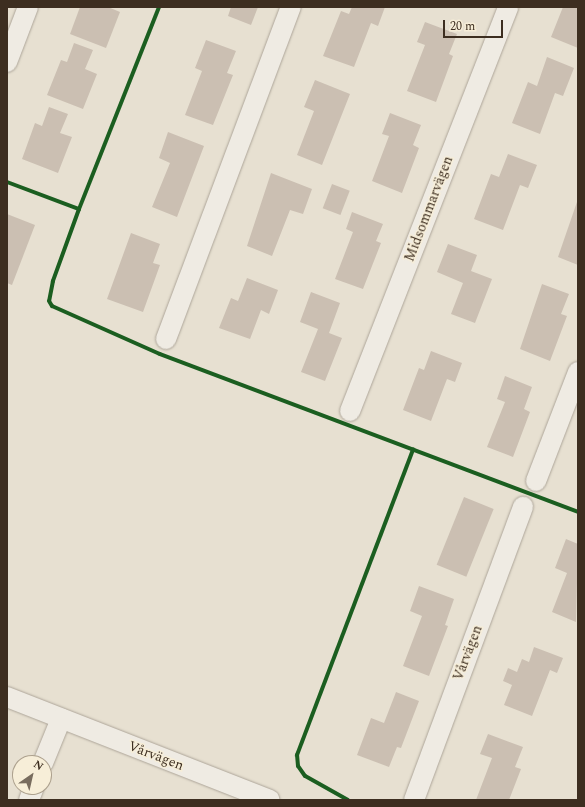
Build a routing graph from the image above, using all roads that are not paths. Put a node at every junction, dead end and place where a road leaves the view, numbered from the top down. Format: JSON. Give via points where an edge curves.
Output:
{"nodes":[{"id":1,"x":28,"y":7,"type":"edge"},
{"id":2,"x":291,"y":7,"type":"edge"},
{"id":3,"x":508,"y":7,"type":"edge"},
{"id":4,"x":7,"y":62,"type":"edge"},
{"id":5,"x":166,"y":339,"type":"dead end"},
{"id":6,"x":578,"y":372,"type":"edge"},
{"id":7,"x":350,"y":411,"type":"dead end"},
{"id":8,"x":536,"y":481,"type":"dead end"},
{"id":9,"x":523,"y":507,"type":"dead end"},
{"id":10,"x":7,"y":697,"type":"edge"},
{"id":11,"x":61,"y":719,"type":"junction"},
{"id":12,"x":46,"y":755,"type":"edge"},
{"id":13,"x":249,"y":796,"type":"edge"},
{"id":14,"x":270,"y":800,"type":"edge"},
{"id":15,"x":414,"y":800,"type":"edge"}],
"edges":[{"from":1,"to":4,"type":"street"},
{"from":2,"to":5,"type":"street"},
{"from":3,"to":7,"type":"street","name":"Midsommarvägen"},
{"from":6,"to":8,"type":"street"},
{"from":9,"to":15,"type":"street","name":"Vårvägen"},
{"from":10,"to":11,"type":"street","name":"Vårvägen"},
{"from":11,"to":12,"type":"street"},
{"from":11,"to":13,"type":"street","name":"Vårvägen"},
{"from":13,"to":14,"type":"street","name":"Vårvägen"}]}
